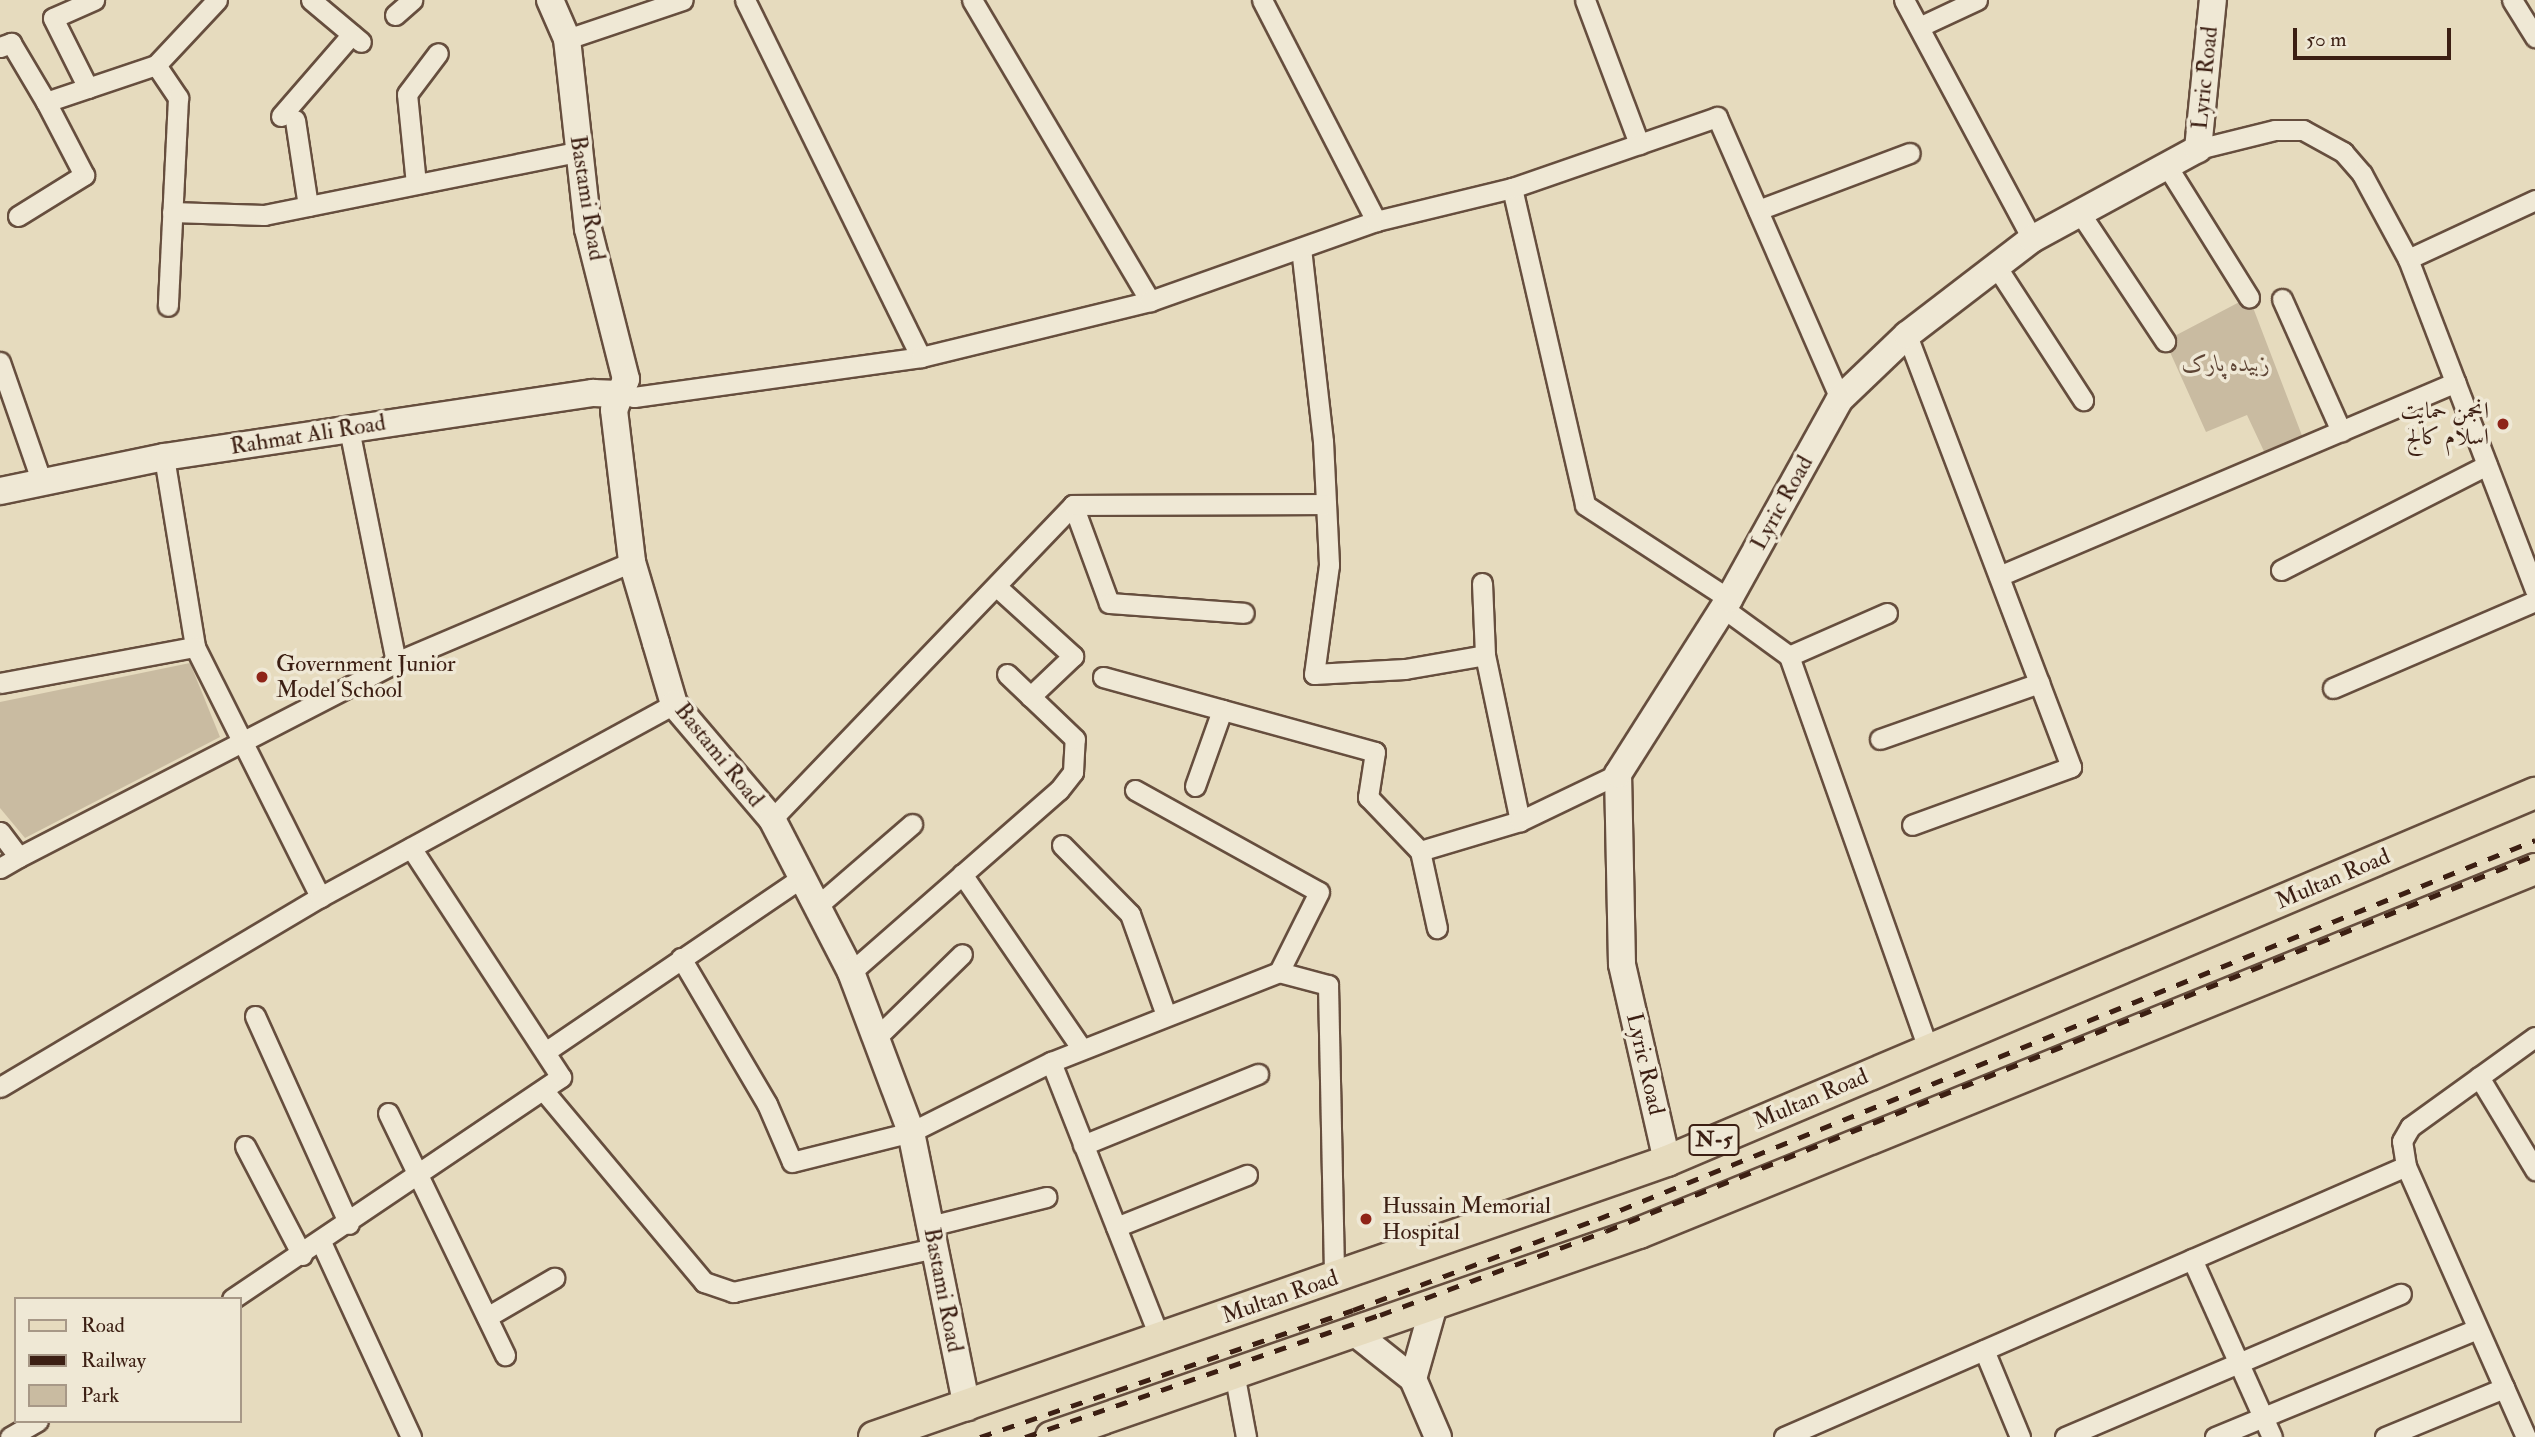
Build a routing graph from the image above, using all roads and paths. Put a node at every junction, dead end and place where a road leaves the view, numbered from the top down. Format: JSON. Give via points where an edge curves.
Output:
{"nodes":[{"id":1,"x":94,"y":0,"type":"edge"},
{"id":2,"x":217,"y":0,"type":"edge"},
{"id":3,"x":311,"y":0,"type":"edge"},
{"id":4,"x":412,"y":0,"type":"edge"},
{"id":5,"x":550,"y":0,"type":"edge"},
{"id":6,"x":683,"y":0,"type":"edge"},
{"id":7,"x":745,"y":0,"type":"edge"},
{"id":8,"x":972,"y":0,"type":"edge"},
{"id":9,"x":1262,"y":0,"type":"edge"},
{"id":10,"x":1585,"y":0,"type":"edge"},
{"id":11,"x":1904,"y":0,"type":"edge"},
{"id":12,"x":1977,"y":0,"type":"edge"},
{"id":13,"x":2213,"y":0,"type":"edge"},
{"id":14,"x":2512,"y":0,"type":"edge"},
{"id":15,"x":394,"y":15,"type":"dead end"},
{"id":16,"x":1919,"y":27,"type":"junction"},
{"id":17,"x":2535,"y":37,"type":"edge"},
{"id":18,"x":567,"y":39,"type":"junction"},
{"id":19,"x":0,"y":47,"type":"edge"},
{"id":20,"x":438,"y":53,"type":"dead end"},
{"id":21,"x":156,"y":65,"type":"junction"},
{"id":22,"x":88,"y":88,"type":"junction"},
{"id":23,"x":46,"y":102,"type":"junction"},
{"id":24,"x":1639,"y":144,"type":"junction"},
{"id":25,"x":2198,"y":149,"type":"junction"},
{"id":26,"x":580,"y":151,"type":"junction"},
{"id":27,"x":1910,"y":153,"type":"dead end"},
{"id":28,"x":2166,"y":166,"type":"junction"},
{"id":29,"x":416,"y":184,"type":"junction"},
{"id":30,"x":1512,"y":188,"type":"junction"},
{"id":31,"x":2535,"y":200,"type":"edge"},
{"id":32,"x":308,"y":206,"type":"junction"},
{"id":33,"x":1758,"y":210,"type":"junction"},
{"id":34,"x":173,"y":212,"type":"junction"},
{"id":35,"x":2080,"y":213,"type":"junction"},
{"id":36,"x":18,"y":216,"type":"dead end"},
{"id":37,"x":1376,"y":221,"type":"junction"},
{"id":38,"x":2032,"y":239,"type":"junction"},
{"id":39,"x":1301,"y":248,"type":"junction"},
{"id":40,"x":2408,"y":259,"type":"junction"},
{"id":41,"x":1996,"y":267,"type":"junction"},
{"id":42,"x":2249,"y":297,"type":"dead end"},
{"id":43,"x":2282,"y":299,"type":"dead end"},
{"id":44,"x":1150,"y":301,"type":"junction"},
{"id":45,"x":168,"y":306,"type":"dead end"},
{"id":46,"x":1907,"y":335,"type":"junction"},
{"id":47,"x":2165,"y":341,"type":"dead end"},
{"id":48,"x":921,"y":357,"type":"junction"},
{"id":49,"x":0,"y":362,"type":"edge"},
{"id":50,"x":2456,"y":382,"type":"junction"},
{"id":51,"x":619,"y":394,"type":"junction"},
{"id":52,"x":1840,"y":399,"type":"junction"},
{"id":53,"x":2083,"y":400,"type":"dead end"},
{"id":54,"x":349,"y":429,"type":"junction"},
{"id":55,"x":2341,"y":431,"type":"junction"},
{"id":56,"x":164,"y":457,"type":"junction"},
{"id":57,"x":2487,"y":466,"type":"junction"},
{"id":58,"x":41,"y":480,"type":"junction"},
{"id":59,"x":0,"y":492,"type":"edge"},
{"id":60,"x":1326,"y":504,"type":"junction"},
{"id":61,"x":1073,"y":505,"type":"junction"},
{"id":62,"x":632,"y":562,"type":"junction"},
{"id":63,"x":2281,"y":570,"type":"dead end"},
{"id":64,"x":1998,"y":576,"type":"junction"},
{"id":65,"x":1482,"y":583,"type":"dead end"},
{"id":66,"x":997,"y":587,"type":"junction"},
{"id":67,"x":2535,"y":589,"type":"edge"},
{"id":68,"x":2535,"y":601,"type":"edge"},
{"id":69,"x":1726,"y":604,"type":"junction"},
{"id":70,"x":1244,"y":613,"type":"dead end"},
{"id":71,"x":1887,"y":613,"type":"dead end"},
{"id":72,"x":195,"y":647,"type":"junction"},
{"id":73,"x":1485,"y":655,"type":"junction"},
{"id":74,"x":1789,"y":656,"type":"junction"},
{"id":75,"x":396,"y":662,"type":"junction"},
{"id":76,"x":1007,"y":674,"type":"dead end"},
{"id":77,"x":1103,"y":677,"type":"dead end"},
{"id":78,"x":0,"y":683,"type":"edge"},
{"id":79,"x":2039,"y":683,"type":"junction"},
{"id":80,"x":2333,"y":688,"type":"dead end"},
{"id":81,"x":1030,"y":697,"type":"junction"},
{"id":82,"x":674,"y":704,"type":"junction"},
{"id":83,"x":1222,"y":710,"type":"junction"},
{"id":84,"x":1880,"y":739,"type":"dead end"},
{"id":85,"x":241,"y":740,"type":"junction"},
{"id":86,"x":1618,"y":774,"type":"junction"},
{"id":87,"x":1195,"y":786,"type":"dead end"},
{"id":88,"x":1135,"y":790,"type":"dead end"},
{"id":89,"x":2535,"y":793,"type":"edge"},
{"id":90,"x":772,"y":819,"type":"junction"},
{"id":91,"x":1520,"y":821,"type":"junction"},
{"id":92,"x":912,"y":824,"type":"dead end"},
{"id":93,"x":1912,"y":825,"type":"dead end"},
{"id":94,"x":0,"y":832,"type":"edge"},
{"id":95,"x":1062,"y":845,"type":"dead end"},
{"id":96,"x":411,"y":848,"type":"junction"},
{"id":97,"x":1420,"y":851,"type":"junction"},
{"id":98,"x":19,"y":858,"type":"junction"},
{"id":99,"x":0,"y":868,"type":"edge"},
{"id":100,"x":2535,"y":869,"type":"edge"},
{"id":101,"x":962,"y":874,"type":"junction"},
{"id":102,"x":801,"y":878,"type":"junction"},
{"id":103,"x":320,"y":897,"type":"junction"},
{"id":104,"x":816,"y":907,"type":"junction"},
{"id":105,"x":1437,"y":928,"type":"dead end"},
{"id":106,"x":962,"y":954,"type":"dead end"},
{"id":107,"x":681,"y":958,"type":"junction"},
{"id":108,"x":851,"y":972,"type":"junction"},
{"id":109,"x":1279,"y":972,"type":"junction"},
{"id":110,"x":1166,"y":1015,"type":"junction"},
{"id":111,"x":255,"y":1017,"type":"dead end"},
{"id":112,"x":2535,"y":1037,"type":"edge"},
{"id":113,"x":876,"y":1038,"type":"junction"},
{"id":114,"x":1928,"y":1048,"type":"junction"},
{"id":115,"x":1082,"y":1049,"type":"junction"},
{"id":116,"x":545,"y":1052,"type":"junction"},
{"id":117,"x":1051,"y":1062,"type":"junction"},
{"id":118,"x":1258,"y":1074,"type":"dead end"},
{"id":119,"x":2479,"y":1077,"type":"junction"},
{"id":120,"x":0,"y":1087,"type":"edge"},
{"id":121,"x":543,"y":1090,"type":"junction"},
{"id":122,"x":388,"y":1113,"type":"dead end"},
{"id":123,"x":911,"y":1132,"type":"junction"},
{"id":124,"x":1083,"y":1145,"type":"junction"},
{"id":125,"x":245,"y":1146,"type":"dead end"},
{"id":126,"x":1667,"y":1161,"type":"junction"},
{"id":127,"x":2406,"y":1166,"type":"junction"},
{"id":128,"x":2535,"y":1170,"type":"edge"},
{"id":129,"x":420,"y":1174,"type":"junction"},
{"id":130,"x":1247,"y":1175,"type":"dead end"},
{"id":131,"x":1046,"y":1197,"type":"dead end"},
{"id":132,"x":349,"y":1224,"type":"junction"},
{"id":133,"x":1116,"y":1227,"type":"junction"},
{"id":134,"x":933,"y":1237,"type":"junction"},
{"id":135,"x":321,"y":1242,"type":"junction"},
{"id":136,"x":302,"y":1255,"type":"junction"},
{"id":137,"x":2192,"y":1259,"type":"junction"},
{"id":138,"x":554,"y":1278,"type":"dead end"},
{"id":139,"x":1334,"y":1278,"type":"junction"},
{"id":140,"x":2402,"y":1294,"type":"dead end"},
{"id":141,"x":235,"y":1297,"type":"edge"},
{"id":142,"x":1434,"y":1304,"type":"junction"},
{"id":143,"x":487,"y":1317,"type":"junction"},
{"id":144,"x":2477,"y":1329,"type":"junction"},
{"id":145,"x":1354,"y":1332,"type":"junction"},
{"id":146,"x":1160,"y":1339,"type":"junction"},
{"id":147,"x":1984,"y":1350,"type":"junction"},
{"id":148,"x":505,"y":1355,"type":"dead end"},
{"id":149,"x":2239,"y":1361,"type":"junction"},
{"id":150,"x":1234,"y":1372,"type":"junction"},
{"id":151,"x":1413,"y":1379,"type":"junction"},
{"id":152,"x":2504,"y":1388,"type":"junction"},
{"id":153,"x":967,"y":1407,"type":"junction"},
{"id":154,"x":2263,"y":1417,"type":"junction"},
{"id":155,"x":34,"y":1423,"type":"edge"},
{"id":156,"x":10,"y":1437,"type":"edge"},
{"id":157,"x":411,"y":1437,"type":"edge"},
{"id":158,"x":874,"y":1437,"type":"edge"},
{"id":159,"x":1051,"y":1437,"type":"edge"},
{"id":160,"x":1246,"y":1437,"type":"edge"},
{"id":161,"x":1438,"y":1437,"type":"edge"},
{"id":162,"x":1784,"y":1437,"type":"edge"},
{"id":163,"x":2020,"y":1437,"type":"edge"},
{"id":164,"x":2065,"y":1437,"type":"edge"},
{"id":165,"x":2215,"y":1437,"type":"edge"},
{"id":166,"x":2272,"y":1437,"type":"edge"},
{"id":167,"x":2385,"y":1437,"type":"edge"},
{"id":168,"x":2526,"y":1437,"type":"edge"}],
"edges":[{"from":1,"to":22,"type":"street","via":[[53,18]]},
{"from":2,"to":21,"type":"street"},
{"from":3,"to":32,"type":"street","via":[[357,39],[288,118]]},
{"from":4,"to":15,"type":"street"},
{"from":5,"to":18,"type":"street","name":"Bastami Road"},
{"from":6,"to":18,"type":"street"},
{"from":7,"to":48,"type":"street"},
{"from":8,"to":44,"type":"street"},
{"from":9,"to":37,"type":"street"},
{"from":10,"to":24,"type":"street"},
{"from":11,"to":16,"type":"street"},
{"from":12,"to":16,"type":"street"},
{"from":13,"to":25,"type":"street","name":"Lyric Road"},
{"from":14,"to":17,"type":"street"},
{"from":16,"to":38,"type":"street"},
{"from":18,"to":26,"type":"street","name":"Bastami Road"},
{"from":19,"to":23,"type":"street","via":[[11,43]]},
{"from":20,"to":29,"type":"street","via":[[407,94]]},
{"from":21,"to":22,"type":"street"},
{"from":21,"to":34,"type":"street","via":[[178,98]]},
{"from":22,"to":23,"type":"street"},
{"from":23,"to":36,"type":"street","via":[[84,175]]},
{"from":24,"to":30,"type":"street"},
{"from":24,"to":33,"type":"street","via":[[1717,117]]},
{"from":25,"to":28,"type":"street","name":"Lyric Road"},
{"from":25,"to":40,"type":"street","via":[[2275,130],[2303,130],[2323,138],[2362,174]]},
{"from":26,"to":29,"type":"street"},
{"from":26,"to":51,"type":"street","name":"Bastami Road","via":[[588,229],[626,379]]},
{"from":27,"to":33,"type":"street"},
{"from":28,"to":35,"type":"street","name":"Lyric Road"},
{"from":28,"to":42,"type":"street"},
{"from":29,"to":32,"type":"street"},
{"from":30,"to":37,"type":"street"},
{"from":30,"to":69,"type":"street","via":[[1585,505]]},
{"from":31,"to":40,"type":"street"},
{"from":32,"to":34,"type":"street","via":[[264,215]]},
{"from":33,"to":52,"type":"street"},
{"from":34,"to":45,"type":"street"},
{"from":35,"to":38,"type":"street","name":"Lyric Road"},
{"from":35,"to":47,"type":"street"},
{"from":37,"to":39,"type":"street"},
{"from":38,"to":41,"type":"street","name":"Lyric Road"},
{"from":39,"to":44,"type":"street"},
{"from":39,"to":60,"type":"street"},
{"from":40,"to":50,"type":"street"},
{"from":41,"to":46,"type":"street","name":"Lyric Road"},
{"from":41,"to":53,"type":"street"},
{"from":43,"to":55,"type":"street"},
{"from":44,"to":48,"type":"street"},
{"from":46,"to":52,"type":"street","name":"Lyric Road"},
{"from":46,"to":64,"type":"street"},
{"from":48,"to":51,"type":"street","via":[[634,397]]},
{"from":49,"to":58,"type":"street"},
{"from":50,"to":55,"type":"street"},
{"from":50,"to":57,"type":"street"},
{"from":51,"to":54,"type":"street","name":"Rahmat Ali Road","via":[[593,393]]},
{"from":51,"to":62,"type":"street","name":"Bastami Road","via":[[614,410]]},
{"from":52,"to":69,"type":"street","name":"Lyric Road"},
{"from":54,"to":56,"type":"street","name":"Rahmat Ali Road"},
{"from":54,"to":75,"type":"street"},
{"from":55,"to":64,"type":"street"},
{"from":56,"to":58,"type":"street","name":"Rahmat Ali Road"},
{"from":56,"to":72,"type":"street"},
{"from":57,"to":63,"type":"street"},
{"from":57,"to":67,"type":"street"},
{"from":58,"to":59,"type":"street","name":"Rahmat Ali Road"},
{"from":60,"to":61,"type":"street"},
{"from":60,"to":73,"type":"street","via":[[1329,565],[1314,674],[1405,669]]},
{"from":61,"to":66,"type":"street"},
{"from":61,"to":70,"type":"street","via":[[1109,603]]},
{"from":62,"to":75,"type":"street"},
{"from":62,"to":82,"type":"street","name":"Bastami Road"},
{"from":64,"to":79,"type":"street"},
{"from":65,"to":73,"type":"street"},
{"from":66,"to":81,"type":"street","via":[[1073,656]]},
{"from":66,"to":90,"type":"street"},
{"from":68,"to":80,"type":"street"},
{"from":69,"to":74,"type":"street"},
{"from":69,"to":86,"type":"street","name":"Lyric Road"},
{"from":71,"to":74,"type":"street"},
{"from":72,"to":78,"type":"street"},
{"from":72,"to":85,"type":"street"},
{"from":73,"to":91,"type":"street"},
{"from":74,"to":114,"type":"street"},
{"from":75,"to":85,"type":"street"},
{"from":76,"to":81,"type":"street"},
{"from":77,"to":83,"type":"street"},
{"from":79,"to":84,"type":"street"},
{"from":79,"to":93,"type":"street","via":[[2071,767]]},
{"from":81,"to":101,"type":"street","via":[[1075,739],[1073,772]]},
{"from":82,"to":90,"type":"street","name":"Bastami Road"},
{"from":82,"to":96,"type":"street"},
{"from":83,"to":87,"type":"street"},
{"from":83,"to":97,"type":"street","via":[[1375,752],[1368,797]]},
{"from":85,"to":98,"type":"street"},
{"from":85,"to":103,"type":"street"},
{"from":86,"to":91,"type":"street"},
{"from":86,"to":126,"type":"street","name":"Lyric Road","via":[[1622,964]]},
{"from":88,"to":109,"type":"street","via":[[1319,892]]},
{"from":89,"to":114,"type":"main road","name":"Multan Road","number":"N-5"},
{"from":90,"to":102,"type":"street","name":"Bastami Road"},
{"from":91,"to":97,"type":"street"},
{"from":92,"to":104,"type":"street"},
{"from":94,"to":98,"type":"street"},
{"from":95,"to":110,"type":"street","via":[[1130,914]]},
{"from":96,"to":103,"type":"street"},
{"from":96,"to":116,"type":"street"},
{"from":97,"to":105,"type":"street"},
{"from":98,"to":99,"type":"street"},
{"from":100,"to":142,"type":"main road","number":"N-5","via":[[1639,1233]]},
{"from":101,"to":108,"type":"street"},
{"from":101,"to":115,"type":"street"},
{"from":102,"to":104,"type":"street","name":"Bastami Road"},
{"from":102,"to":107,"type":"street"},
{"from":103,"to":120,"type":"street"},
{"from":104,"to":108,"type":"street","name":"Bastami Road"},
{"from":106,"to":113,"type":"street"},
{"from":107,"to":116,"type":"street"},
{"from":107,"to":123,"type":"street","via":[[767,1104],[792,1162]]},
{"from":108,"to":113,"type":"street","name":"Bastami Road"},
{"from":109,"to":110,"type":"street"},
{"from":109,"to":139,"type":"street","via":[[1328,985]]},
{"from":110,"to":115,"type":"street"},
{"from":111,"to":132,"type":"street"},
{"from":112,"to":119,"type":"street"},
{"from":113,"to":123,"type":"street","name":"Bastami Road"},
{"from":114,"to":126,"type":"main road","name":"Multan Road","number":"N-5"},
{"from":115,"to":117,"type":"street"},
{"from":116,"to":121,"type":"street","via":[[561,1077]]},
{"from":117,"to":123,"type":"street"},
{"from":117,"to":124,"type":"street"},
{"from":118,"to":124,"type":"street"},
{"from":119,"to":127,"type":"street","via":[[2410,1127],[2402,1141]]},
{"from":119,"to":128,"type":"street"},
{"from":121,"to":129,"type":"street"},
{"from":121,"to":134,"type":"street","via":[[704,1282],[733,1292]]},
{"from":122,"to":129,"type":"street"},
{"from":123,"to":134,"type":"street","name":"Bastami Road"},
{"from":124,"to":133,"type":"street"},
{"from":125,"to":136,"type":"street"},
{"from":126,"to":139,"type":"main road","name":"Multan Road","number":"N-5"},
{"from":127,"to":137,"type":"street"},
{"from":127,"to":144,"type":"street"},
{"from":129,"to":132,"type":"street"},
{"from":129,"to":143,"type":"street"},
{"from":130,"to":133,"type":"street"},
{"from":131,"to":134,"type":"street"},
{"from":132,"to":135,"type":"street"},
{"from":133,"to":146,"type":"street"},
{"from":134,"to":153,"type":"street","name":"Bastami Road"},
{"from":135,"to":136,"type":"street"},
{"from":135,"to":157,"type":"street"},
{"from":136,"to":141,"type":"street"},
{"from":137,"to":147,"type":"street"},
{"from":137,"to":149,"type":"street"},
{"from":138,"to":143,"type":"street"},
{"from":139,"to":146,"type":"main road","name":"Multan Road","number":"N-5"},
{"from":140,"to":149,"type":"street"},
{"from":142,"to":145,"type":"main road","number":"N-5"},
{"from":142,"to":151,"type":"street"},
{"from":143,"to":148,"type":"street"},
{"from":144,"to":152,"type":"street"},
{"from":144,"to":154,"type":"street"},
{"from":145,"to":150,"type":"main road","number":"N-5"},
{"from":145,"to":151,"type":"street"},
{"from":146,"to":153,"type":"main road","name":"Multan Road","number":"N-5"},
{"from":147,"to":162,"type":"street"},
{"from":147,"to":163,"type":"street"},
{"from":149,"to":154,"type":"street"},
{"from":149,"to":164,"type":"street"},
{"from":150,"to":159,"type":"main road","number":"N-5"},
{"from":150,"to":160,"type":"street"},
{"from":151,"to":161,"type":"street"},
{"from":152,"to":167,"type":"street"},
{"from":152,"to":168,"type":"street"},
{"from":153,"to":158,"type":"main road","name":"Multan Road","number":"N-5"},
{"from":154,"to":165,"type":"street"},
{"from":154,"to":166,"type":"street"},
{"from":155,"to":156,"type":"street"}]}
